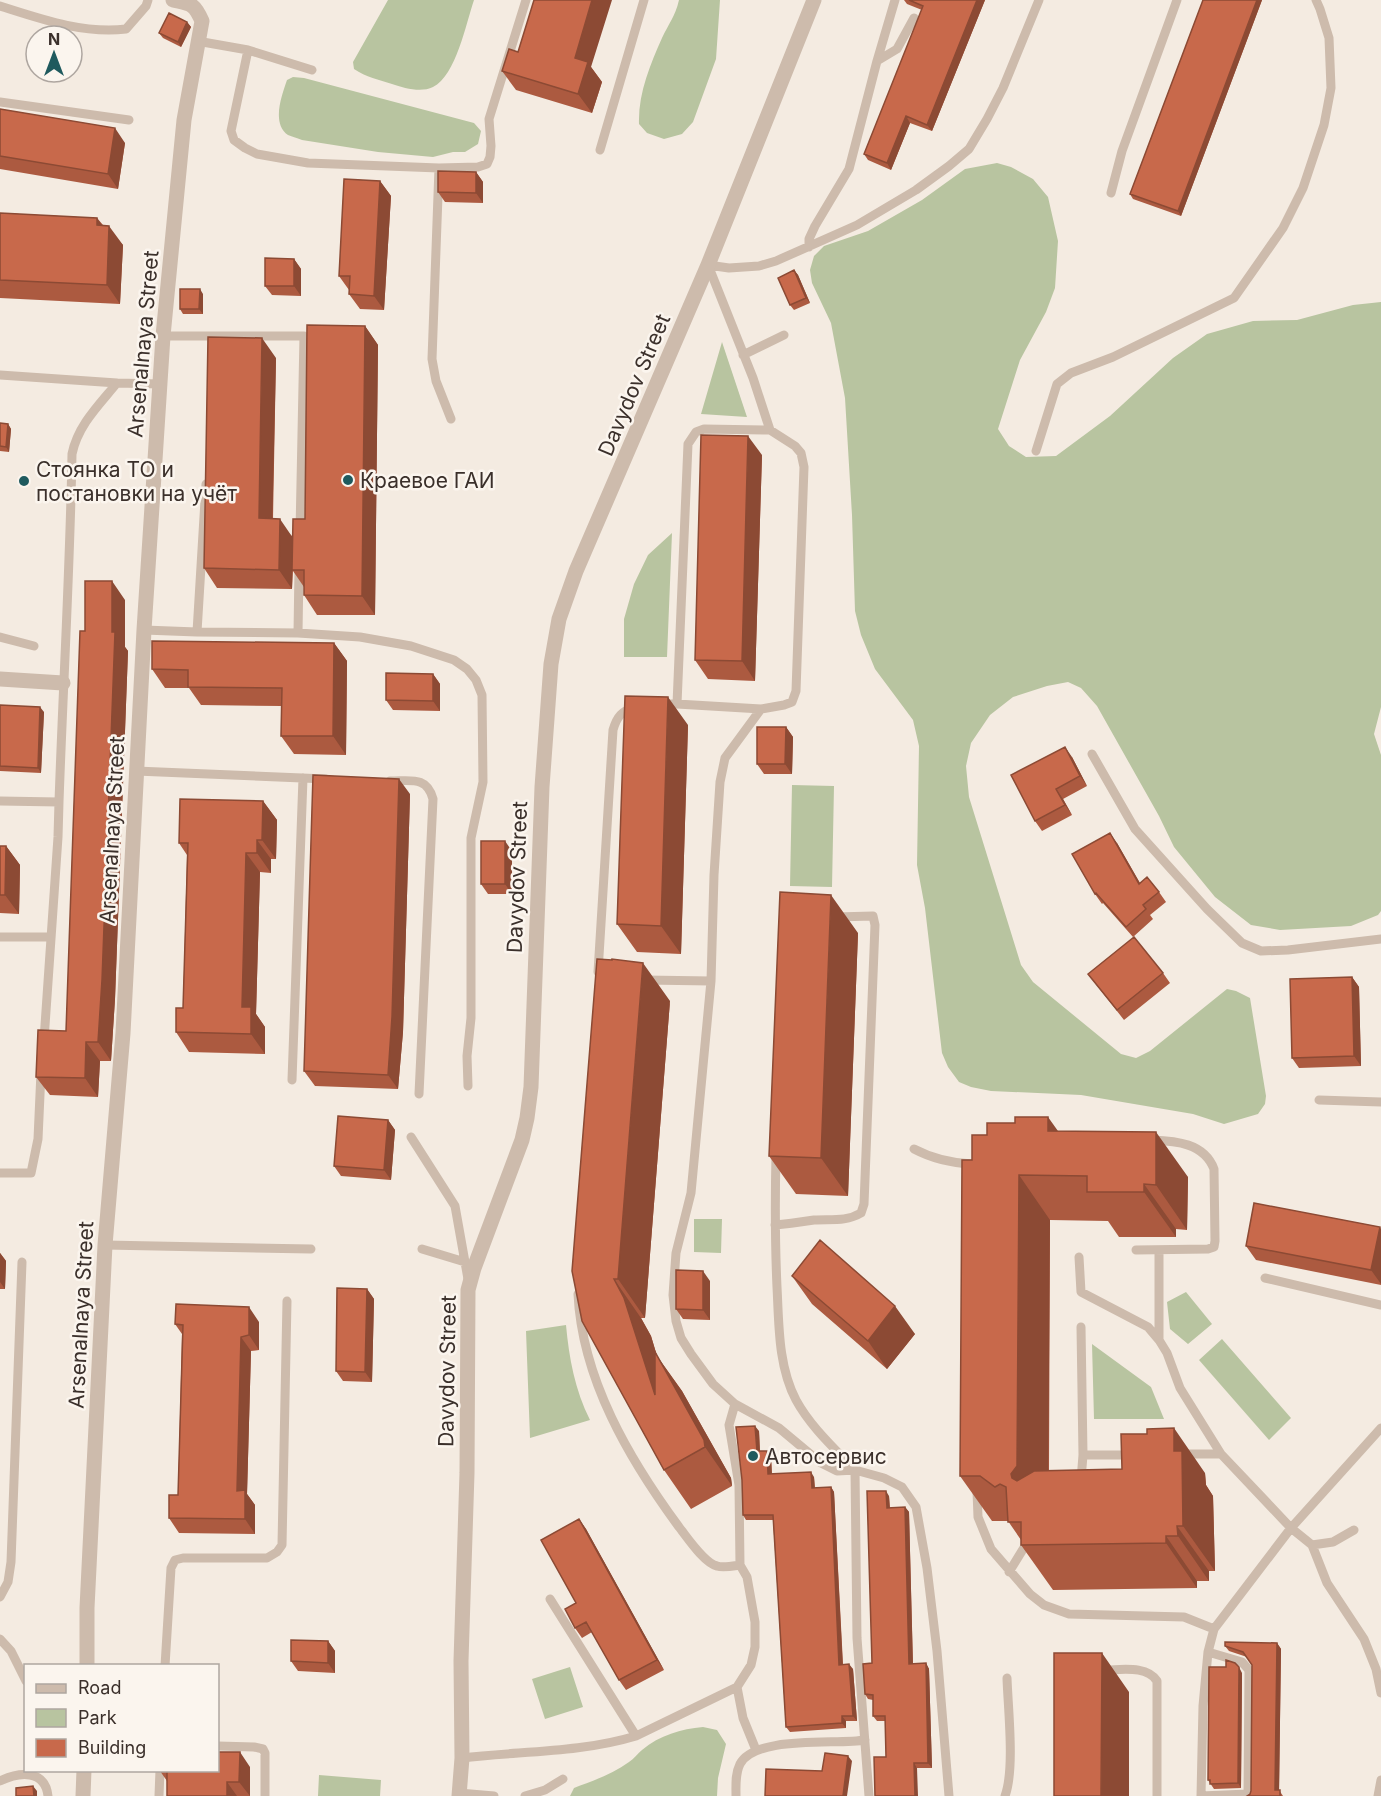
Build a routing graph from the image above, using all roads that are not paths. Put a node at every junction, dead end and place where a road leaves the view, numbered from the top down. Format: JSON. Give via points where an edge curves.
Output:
{"nodes":[{"id":1,"x":148,"y":0,"type":"edge"},
{"id":2,"x":173,"y":0,"type":"edge"},
{"id":3,"x":526,"y":0,"type":"edge"},
{"id":4,"x":644,"y":0,"type":"edge"},
{"id":5,"x":814,"y":0,"type":"edge"},
{"id":6,"x":895,"y":0,"type":"edge"},
{"id":7,"x":1039,"y":0,"type":"edge"},
{"id":8,"x":1177,"y":0,"type":"edge"},
{"id":9,"x":1316,"y":0,"type":"edge"},
{"id":10,"x":0,"y":6,"type":"edge"},
{"id":11,"x":914,"y":18,"type":"dead end"},
{"id":12,"x":197,"y":41,"type":"junction"},
{"id":13,"x":248,"y":50,"type":"junction"},
{"id":14,"x":877,"y":61,"type":"junction"},
{"id":15,"x":312,"y":70,"type":"dead end"},
{"id":16,"x":0,"y":102,"type":"edge"},
{"id":17,"x":129,"y":120,"type":"dead end"},
{"id":18,"x":600,"y":150,"type":"dead end"},
{"id":19,"x":439,"y":168,"type":"junction"},
{"id":20,"x":1111,"y":193,"type":"dead end"},
{"id":21,"x":808,"y":247,"type":"junction"},
{"id":22,"x":708,"y":265,"type":"junction"},
{"id":23,"x":784,"y":335,"type":"dead end"},
{"id":24,"x":163,"y":336,"type":"junction"},
{"id":25,"x":212,"y":336,"type":"junction"},
{"id":26,"x":212,"y":348,"type":"edge"},
{"id":27,"x":742,"y":356,"type":"junction"},
{"id":28,"x":0,"y":375,"type":"edge"},
{"id":29,"x":117,"y":382,"type":"junction"},
{"id":30,"x":160,"y":384,"type":"junction"},
{"id":31,"x":451,"y":419,"type":"dead end"},
{"id":32,"x":770,"y":430,"type":"junction"},
{"id":33,"x":1036,"y":451,"type":"dead end"},
{"id":34,"x":206,"y":476,"type":"edge"},
{"id":35,"x":300,"y":538,"type":"edge"},
{"id":36,"x":300,"y":562,"type":"edge"},
{"id":37,"x":144,"y":630,"type":"junction"},
{"id":38,"x":197,"y":632,"type":"junction"},
{"id":39,"x":298,"y":633,"type":"junction"},
{"id":40,"x":0,"y":637,"type":"edge"},
{"id":41,"x":34,"y":646,"type":"dead end"},
{"id":42,"x":0,"y":680,"type":"edge"},
{"id":43,"x":63,"y":683,"type":"junction"},
{"id":44,"x":646,"y":704,"type":"edge"},
{"id":45,"x":656,"y":704,"type":"edge"},
{"id":46,"x":677,"y":704,"type":"junction"},
{"id":47,"x":761,"y":709,"type":"junction"},
{"id":48,"x":1092,"y":754,"type":"dead end"},
{"id":49,"x":136,"y":771,"type":"junction"},
{"id":50,"x":303,"y":778,"type":"junction"},
{"id":51,"x":339,"y":779,"type":"edge"},
{"id":52,"x":374,"y":780,"type":"edge"},
{"id":53,"x":0,"y":801,"type":"edge"},
{"id":54,"x":58,"y":802,"type":"junction"},
{"id":55,"x":831,"y":917,"type":"edge"},
{"id":56,"x":0,"y":937,"type":"edge"},
{"id":57,"x":51,"y":937,"type":"junction"},
{"id":58,"x":1381,"y":939,"type":"edge"},
{"id":59,"x":610,"y":980,"type":"edge"},
{"id":60,"x":633,"y":980,"type":"edge"},
{"id":61,"x":711,"y":981,"type":"junction"},
{"id":62,"x":43,"y":1046,"type":"edge"},
{"id":63,"x":42,"y":1058,"type":"edge"},
{"id":64,"x":292,"y":1080,"type":"dead end"},
{"id":65,"x":468,"y":1086,"type":"dead end"},
{"id":66,"x":419,"y":1094,"type":"dead end"},
{"id":67,"x":1319,"y":1100,"type":"dead end"},
{"id":68,"x":1381,"y":1102,"type":"edge"},
{"id":69,"x":411,"y":1137,"type":"dead end"},
{"id":70,"x":1147,"y":1140,"type":"edge"},
{"id":71,"x":776,"y":1142,"type":"edge"},
{"id":72,"x":914,"y":1149,"type":"dead end"},
{"id":73,"x":982,"y":1155,"type":"edge"},
{"id":74,"x":0,"y":1173,"type":"edge"},
{"id":75,"x":775,"y":1226,"type":"junction"},
{"id":76,"x":105,"y":1245,"type":"junction"},
{"id":77,"x":311,"y":1249,"type":"dead end"},
{"id":78,"x":422,"y":1249,"type":"dead end"},
{"id":79,"x":1136,"y":1250,"type":"dead end"},
{"id":80,"x":1160,"y":1250,"type":"junction"},
{"id":81,"x":1078,"y":1257,"type":"dead end"},
{"id":82,"x":22,"y":1262,"type":"dead end"},
{"id":83,"x":465,"y":1262,"type":"junction"},
{"id":84,"x":1265,"y":1278,"type":"dead end"},
{"id":85,"x":578,"y":1283,"type":"edge"},
{"id":86,"x":468,"y":1290,"type":"junction"},
{"id":87,"x":287,"y":1301,"type":"dead end"},
{"id":88,"x":1381,"y":1305,"type":"edge"},
{"id":89,"x":1081,"y":1327,"type":"dead end"},
{"id":90,"x":1159,"y":1340,"type":"junction"},
{"id":91,"x":735,"y":1404,"type":"junction"},
{"id":92,"x":1381,"y":1428,"type":"edge"},
{"id":93,"x":1175,"y":1454,"type":"edge"},
{"id":94,"x":1221,"y":1454,"type":"junction"},
{"id":95,"x":1083,"y":1455,"type":"junction"},
{"id":96,"x":1140,"y":1455,"type":"edge"},
{"id":97,"x":855,"y":1470,"type":"junction"},
{"id":98,"x":977,"y":1481,"type":"edge"},
{"id":99,"x":1081,"y":1489,"type":"edge"},
{"id":100,"x":1291,"y":1528,"type":"junction"},
{"id":101,"x":1354,"y":1530,"type":"dead end"},
{"id":102,"x":1032,"y":1536,"type":"edge"},
{"id":103,"x":1312,"y":1545,"type":"junction"},
{"id":104,"x":740,"y":1565,"type":"junction"},
{"id":105,"x":1009,"y":1572,"type":"junction"},
{"id":106,"x":0,"y":1598,"type":"edge"},
{"id":107,"x":550,"y":1599,"type":"dead end"},
{"id":108,"x":1214,"y":1629,"type":"junction"},
{"id":109,"x":0,"y":1639,"type":"edge"},
{"id":110,"x":1208,"y":1652,"type":"junction"},
{"id":111,"x":87,"y":1664,"type":"edge"},
{"id":112,"x":165,"y":1664,"type":"edge"},
{"id":113,"x":1096,"y":1670,"type":"edge"},
{"id":114,"x":24,"y":1677,"type":"edge"},
{"id":115,"x":1007,"y":1678,"type":"dead end"},
{"id":116,"x":737,"y":1687,"type":"junction"},
{"id":117,"x":1381,"y":1693,"type":"edge"},
{"id":118,"x":636,"y":1736,"type":"junction"},
{"id":119,"x":865,"y":1740,"type":"junction"},
{"id":120,"x":219,"y":1746,"type":"edge"},
{"id":121,"x":756,"y":1750,"type":"junction"},
{"id":122,"x":462,"y":1758,"type":"junction"},
{"id":123,"x":84,"y":1772,"type":"edge"},
{"id":124,"x":160,"y":1772,"type":"edge"},
{"id":125,"x":563,"y":1779,"type":"dead end"},
{"id":126,"x":1381,"y":1780,"type":"edge"},
{"id":127,"x":0,"y":1781,"type":"edge"},
{"id":128,"x":459,"y":1795,"type":"edge"},
{"id":129,"x":1248,"y":1795,"type":"edge"},
{"id":130,"x":48,"y":1796,"type":"edge"},
{"id":131,"x":83,"y":1796,"type":"edge"},
{"id":132,"x":159,"y":1796,"type":"edge"},
{"id":133,"x":265,"y":1796,"type":"edge"},
{"id":134,"x":494,"y":1796,"type":"edge"},
{"id":135,"x":525,"y":1796,"type":"edge"},
{"id":136,"x":736,"y":1796,"type":"edge"},
{"id":137,"x":869,"y":1796,"type":"edge"},
{"id":138,"x":949,"y":1796,"type":"edge"},
{"id":139,"x":1005,"y":1796,"type":"edge"},
{"id":140,"x":1156,"y":1796,"type":"edge"},
{"id":141,"x":1201,"y":1796,"type":"edge"},
{"id":142,"x":1378,"y":1796,"type":"edge"}],
"edges":[{"from":1,"to":10,"type":"lane","via":[[126,29],[112,31],[55,23]]},
{"from":2,"to":12,"type":"street","name":"Arsenalnaya Street","via":[[196,7],[202,21]]},
{"from":3,"to":19,"type":"lane","via":[[489,119],[491,146],[487,164]]},
{"from":4,"to":18,"type":"lane"},
{"from":5,"to":22,"type":"street","name":"Davydov Street"},
{"from":6,"to":14,"type":"lane"},
{"from":7,"to":21,"type":"lane","via":[[1003,88],[969,149],[916,190],[857,225]]},
{"from":8,"to":20,"type":"lane","via":[[1122,151]]},
{"from":9,"to":33,"type":"lane","via":[[1329,38],[1331,88],[1324,125],[1303,188],[1283,228],[1234,298],[1113,357],[1071,373],[1057,384]]},
{"from":11,"to":14,"type":"lane","via":[[897,49]]},
{"from":12,"to":13,"type":"lane"},
{"from":12,"to":24,"type":"street","name":"Arsenalnaya Street","via":[[184,120]]},
{"from":13,"to":15,"type":"lane"},
{"from":13,"to":19,"type":"lane","via":[[231,131],[234,140],[245,148],[257,154],[308,163]]},
{"from":14,"to":21,"type":"lane","via":[[849,169],[815,226]]},
{"from":16,"to":17,"type":"lane"},
{"from":19,"to":31,"type":"lane","via":[[432,359]]},
{"from":21,"to":22,"type":"lane","via":[[759,267]]},
{"from":22,"to":27,"type":"lane"},
{"from":22,"to":86,"type":"street","name":"Davydov Street","via":[[559,619],[551,664],[542,787],[534,1032],[527,1118]]},
{"from":23,"to":27,"type":"lane"},
{"from":24,"to":25,"type":"lane"},
{"from":24,"to":30,"type":"street","name":"Arsenalnaya Street"},
{"from":25,"to":26,"type":"lane"},
{"from":25,"to":35,"type":"lane","via":[[304,336]]},
{"from":27,"to":32,"type":"lane"},
{"from":28,"to":29,"type":"lane"},
{"from":29,"to":30,"type":"lane"},
{"from":29,"to":43,"type":"lane","via":[[79,430],[72,454]]},
{"from":30,"to":37,"type":"street","name":"Arsenalnaya Street"},
{"from":32,"to":46,"type":"lane","via":[[704,429],[696,432],[688,444]]},
{"from":32,"to":47,"type":"lane","via":[[795,446],[804,467],[796,692],[792,702]]},
{"from":34,"to":38,"type":"lane"},
{"from":36,"to":39,"type":"lane"},
{"from":37,"to":38,"type":"lane"},
{"from":37,"to":49,"type":"street","name":"Arsenalnaya Street"},
{"from":38,"to":39,"type":"lane"},
{"from":39,"to":65,"type":"lane","via":[[360,637],[411,646],[454,660],[467,669],[482,695],[483,782],[471,838]]},
{"from":40,"to":41,"type":"lane"},
{"from":42,"to":43,"type":"street"},
{"from":43,"to":54,"type":"lane"},
{"from":44,"to":59,"type":"lane","via":[[625,710],[617,718],[614,730],[598,980]]},
{"from":45,"to":46,"type":"lane"},
{"from":46,"to":47,"type":"lane"},
{"from":47,"to":61,"type":"lane","via":[[725,758],[720,782]]},
{"from":48,"to":58,"type":"lane","via":[[1134,829],[1242,943],[1261,951]]},
{"from":49,"to":50,"type":"lane"},
{"from":49,"to":76,"type":"street","name":"Arsenalnaya Street","via":[[123,1033]]},
{"from":50,"to":51,"type":"lane"},
{"from":50,"to":64,"type":"lane"},
{"from":52,"to":66,"type":"lane","via":[[422,782],[430,788],[433,798]]},
{"from":53,"to":54,"type":"lane"},
{"from":54,"to":57,"type":"lane"},
{"from":55,"to":75,"type":"lane","via":[[873,916],[875,925],[864,1204],[861,1213],[854,1217]]},
{"from":56,"to":57,"type":"lane"},
{"from":57,"to":62,"type":"lane"},
{"from":60,"to":61,"type":"lane"},
{"from":61,"to":91,"type":"lane","via":[[691,1193],[676,1253],[673,1295],[681,1338],[713,1384]]},
{"from":63,"to":74,"type":"lane","via":[[38,1139],[31,1173]]},
{"from":67,"to":68,"type":"lane"},
{"from":69,"to":83,"type":"lane","via":[[453,1201]]},
{"from":70,"to":80,"type":"lane","via":[[1194,1146],[1214,1169],[1214,1247]]},
{"from":71,"to":75,"type":"lane"},
{"from":72,"to":73,"type":"lane","via":[[934,1159],[971,1168]]},
{"from":75,"to":97,"type":"lane","via":[[779,1325],[789,1381],[812,1423]]},
{"from":76,"to":77,"type":"lane"},
{"from":76,"to":111,"type":"street","name":"Arsenalnaya Street"},
{"from":78,"to":83,"type":"lane"},
{"from":79,"to":80,"type":"lane"},
{"from":80,"to":90,"type":"lane"},
{"from":81,"to":90,"type":"lane","via":[[1079,1288],[1083,1295],[1148,1327]]},
{"from":82,"to":106,"type":"lane","via":[[11,1562]]},
{"from":83,"to":86,"type":"lane"},
{"from":84,"to":88,"type":"lane"},
{"from":85,"to":104,"type":"lane","via":[[588,1359],[623,1441],[674,1520],[707,1560],[717,1567]]},
{"from":86,"to":122,"type":"street","name":"Davydov Street"},
{"from":87,"to":112,"type":"lane","via":[[282,1545],[267,1558],[175,1560],[171,1568]]},
{"from":89,"to":95,"type":"lane"},
{"from":90,"to":94,"type":"lane","via":[[1180,1388]]},
{"from":91,"to":97,"type":"lane","via":[[779,1428],[821,1463],[837,1470]]},
{"from":91,"to":104,"type":"lane","via":[[729,1425],[739,1485]]},
{"from":92,"to":100,"type":"lane"},
{"from":93,"to":94,"type":"lane"},
{"from":94,"to":100,"type":"lane"},
{"from":95,"to":96,"type":"lane"},
{"from":95,"to":99,"type":"lane"},
{"from":97,"to":119,"type":"lane","via":[[857,1638]]},
{"from":97,"to":138,"type":"lane","via":[[902,1487],[916,1507],[937,1651]]},
{"from":98,"to":105,"type":"lane","via":[[982,1530]]},
{"from":100,"to":103,"type":"lane"},
{"from":100,"to":108,"type":"lane"},
{"from":101,"to":103,"type":"lane","via":[[1333,1542]]},
{"from":102,"to":105,"type":"lane"},
{"from":103,"to":117,"type":"lane","via":[[1327,1583],[1364,1639]]},
{"from":104,"to":116,"type":"lane","via":[[747,1577],[755,1647],[752,1665]]},
{"from":105,"to":108,"type":"lane","via":[[1030,1594],[1059,1612],[1184,1617]]},
{"from":107,"to":118,"type":"lane"},
{"from":108,"to":110,"type":"lane"},
{"from":109,"to":114,"type":"lane"},
{"from":110,"to":129,"type":"lane","via":[[1242,1662],[1249,1670]]},
{"from":110,"to":141,"type":"lane"},
{"from":113,"to":140,"type":"lane","via":[[1142,1671],[1153,1675],[1157,1682]]},
{"from":115,"to":139,"type":"lane","via":[[1009,1768]]},
{"from":116,"to":118,"type":"lane"},
{"from":116,"to":121,"type":"lane","via":[[743,1718]]},
{"from":118,"to":122,"type":"lane","via":[[540,1753]]},
{"from":119,"to":121,"type":"lane","via":[[804,1742]]},
{"from":119,"to":137,"type":"lane"},
{"from":120,"to":133,"type":"lane","via":[[263,1749]]},
{"from":121,"to":136,"type":"lane","via":[[739,1765]]},
{"from":122,"to":128,"type":"street","name":"Davydov Street"},
{"from":123,"to":131,"type":"street"},
{"from":124,"to":132,"type":"lane"},
{"from":125,"to":135,"type":"lane"},
{"from":126,"to":142,"type":"lane"},
{"from":127,"to":130,"type":"lane","via":[[34,1774],[42,1780]]},
{"from":128,"to":134,"type":"lane"},
{"from":129,"to":141,"type":"lane"}]}
